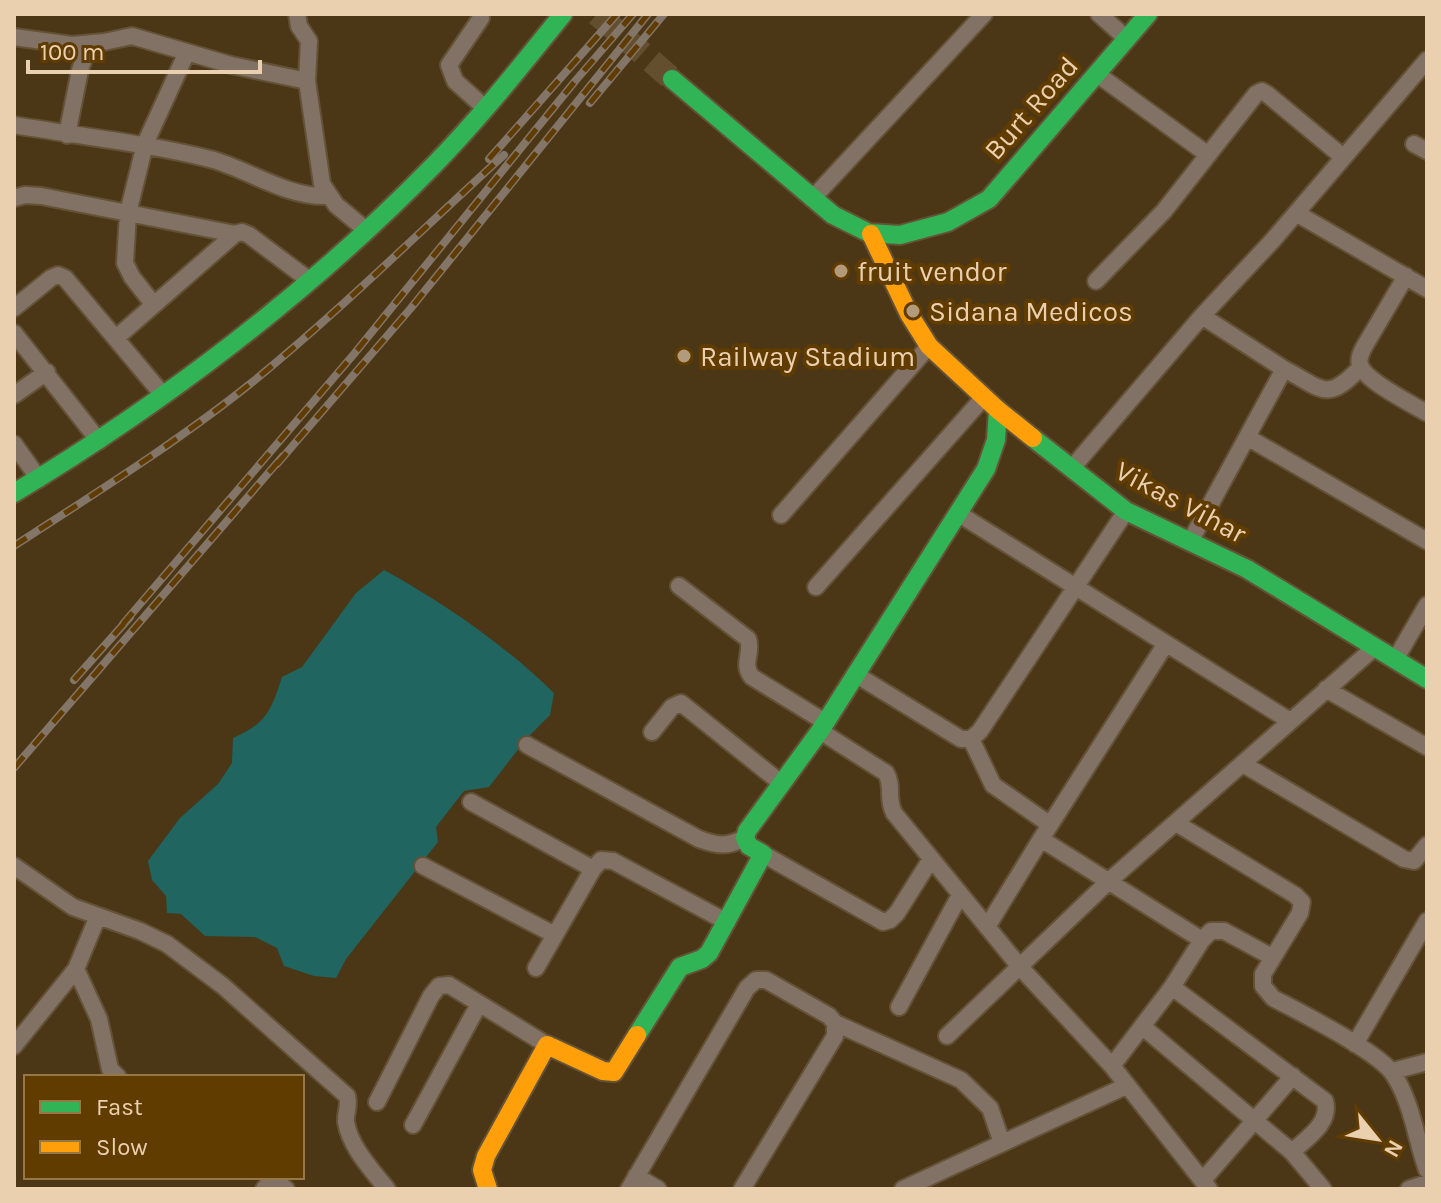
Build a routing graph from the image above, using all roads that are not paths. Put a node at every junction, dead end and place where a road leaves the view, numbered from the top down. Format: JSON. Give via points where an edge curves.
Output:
{"nodes":[{"id":1,"x":297,"y":14,"type":"edge"},
{"id":2,"x":563,"y":14,"type":"edge"},
{"id":3,"x":984,"y":14,"type":"edge"},
{"id":4,"x":1099,"y":14,"type":"edge"},
{"id":5,"x":1148,"y":14,"type":"edge"},
{"id":6,"x":481,"y":18,"type":"dead end"},
{"id":7,"x":14,"y":37,"type":"edge"},
{"id":8,"x":1127,"y":39,"type":"junction"},
{"id":9,"x":89,"y":44,"type":"junction"},
{"id":10,"x":187,"y":52,"type":"junction"},
{"id":11,"x":1427,"y":60,"type":"edge"},
{"id":12,"x":1097,"y":74,"type":"junction"},
{"id":13,"x":672,"y":79,"type":"tunnel mouth"},
{"id":14,"x":307,"y":81,"type":"junction"},
{"id":15,"x":485,"y":108,"type":"junction"},
{"id":16,"x":14,"y":125,"type":"edge"},
{"id":17,"x":67,"y":135,"type":"junction"},
{"id":18,"x":145,"y":144,"type":"junction"},
{"id":19,"x":1207,"y":154,"type":"junction"},
{"id":20,"x":1343,"y":157,"type":"junction"},
{"id":21,"x":328,"y":196,"type":"junction"},
{"id":22,"x":14,"y":198,"type":"edge"},
{"id":23,"x":812,"y":199,"type":"junction"},
{"id":24,"x":128,"y":213,"type":"junction"},
{"id":25,"x":1296,"y":213,"type":"junction"},
{"id":26,"x":366,"y":230,"type":"junction"},
{"id":27,"x":235,"y":234,"type":"junction"},
{"id":28,"x":871,"y":234,"type":"junction"},
{"id":29,"x":1406,"y":276,"type":"junction"},
{"id":30,"x":309,"y":280,"type":"junction"},
{"id":31,"x":1096,"y":281,"type":"dead end"},
{"id":32,"x":1427,"y":289,"type":"edge"},
{"id":33,"x":154,"y":305,"type":"junction"},
{"id":34,"x":14,"y":308,"type":"edge"},
{"id":35,"x":1202,"y":316,"type":"junction"},
{"id":36,"x":14,"y":333,"type":"edge"},
{"id":37,"x":116,"y":338,"type":"junction"},
{"id":38,"x":929,"y":346,"type":"junction"},
{"id":39,"x":1360,"y":368,"type":"junction"},
{"id":40,"x":1284,"y":369,"type":"junction"},
{"id":41,"x":47,"y":372,"type":"junction"},
{"id":42,"x":14,"y":395,"type":"edge"},
{"id":43,"x":163,"y":395,"type":"junction"},
{"id":44,"x":984,"y":397,"type":"junction"},
{"id":45,"x":998,"y":410,"type":"junction"},
{"id":46,"x":1427,"y":413,"type":"edge"},
{"id":47,"x":1247,"y":437,"type":"junction"},
{"id":48,"x":99,"y":441,"type":"junction"},
{"id":49,"x":14,"y":444,"type":"edge"},
{"id":50,"x":1072,"y":468,"type":"junction"},
{"id":51,"x":39,"y":479,"type":"junction"},
{"id":52,"x":14,"y":493,"type":"edge"},
{"id":53,"x":1126,"y":511,"type":"junction"},
{"id":54,"x":959,"y":514,"type":"junction"},
{"id":55,"x":781,"y":515,"type":"dead end"},
{"id":56,"x":1426,"y":537,"type":"edge"},
{"id":57,"x":1191,"y":540,"type":"junction"},
{"id":58,"x":679,"y":586,"type":"dead end"},
{"id":59,"x":1077,"y":586,"type":"junction"},
{"id":60,"x":816,"y":587,"type":"dead end"},
{"id":61,"x":1427,"y":605,"type":"edge"},
{"id":62,"x":1165,"y":645,"type":"junction"},
{"id":63,"x":1375,"y":647,"type":"junction"},
{"id":64,"x":1395,"y":660,"type":"junction"},
{"id":65,"x":855,"y":674,"type":"junction"},
{"id":66,"x":1427,"y":679,"type":"edge"},
{"id":67,"x":1326,"y":689,"type":"junction"},
{"id":68,"x":1290,"y":721,"type":"junction"},
{"id":69,"x":822,"y":726,"type":"junction"},
{"id":70,"x":652,"y":732,"type":"dead end"},
{"id":71,"x":971,"y":739,"type":"junction"},
{"id":72,"x":527,"y":745,"type":"dead end"},
{"id":73,"x":1427,"y":747,"type":"edge"},
{"id":74,"x":1243,"y":764,"type":"junction"},
{"id":75,"x":781,"y":783,"type":"junction"},
{"id":76,"x":471,"y":802,"type":"dead end"},
{"id":77,"x":1176,"y":823,"type":"junction"},
{"id":78,"x":1045,"y":832,"type":"junction"},
{"id":79,"x":745,"y":838,"type":"junction"},
{"id":80,"x":1427,"y":845,"type":"edge"},
{"id":81,"x":763,"y":854,"type":"junction"},
{"id":82,"x":931,"y":859,"type":"junction"},
{"id":83,"x":14,"y":866,"type":"edge"},
{"id":84,"x":423,"y":866,"type":"dead end"},
{"id":85,"x":593,"y":869,"type":"junction"},
{"id":86,"x":1109,"y":881,"type":"junction"},
{"id":87,"x":960,"y":895,"type":"junction"},
{"id":88,"x":98,"y":916,"type":"junction"},
{"id":89,"x":1427,"y":921,"type":"edge"},
{"id":90,"x":727,"y":922,"type":"junction"},
{"id":91,"x":987,"y":927,"type":"junction"},
{"id":92,"x":555,"y":935,"type":"junction"},
{"id":93,"x":1202,"y":940,"type":"junction"},
{"id":94,"x":1272,"y":957,"type":"junction"},
{"id":95,"x":1020,"y":967,"type":"junction"},
{"id":96,"x":536,"y":968,"type":"dead end"},
{"id":97,"x":76,"y":969,"type":"junction"},
{"id":98,"x":1172,"y":987,"type":"junction"},
{"id":99,"x":479,"y":1004,"type":"junction"},
{"id":100,"x":899,"y":1007,"type":"dead end"},
{"id":101,"x":835,"y":1023,"type":"junction"},
{"id":102,"x":1143,"y":1027,"type":"junction"},
{"id":103,"x":947,"y":1036,"type":"dead end"},
{"id":104,"x":1355,"y":1044,"type":"junction"},
{"id":105,"x":547,"y":1045,"type":"junction"},
{"id":106,"x":14,"y":1046,"type":"edge"},
{"id":107,"x":1427,"y":1062,"type":"edge"},
{"id":108,"x":1112,"y":1066,"type":"junction"},
{"id":109,"x":1393,"y":1071,"type":"junction"},
{"id":110,"x":116,"y":1075,"type":"edge"},
{"id":111,"x":1293,"y":1076,"type":"junction"},
{"id":112,"x":1126,"y":1086,"type":"junction"},
{"id":113,"x":377,"y":1102,"type":"dead end"},
{"id":114,"x":1256,"y":1121,"type":"junction"},
{"id":115,"x":413,"y":1125,"type":"dead end"},
{"id":116,"x":1002,"y":1143,"type":"junction"},
{"id":117,"x":1423,"y":1148,"type":"edge"},
{"id":118,"x":1292,"y":1152,"type":"junction"},
{"id":119,"x":1427,"y":1170,"type":"edge"},
{"id":120,"x":632,"y":1182,"type":"edge"},
{"id":121,"x":1427,"y":1183,"type":"edge"},
{"id":122,"x":1206,"y":1184,"type":"edge"},
{"id":123,"x":264,"y":1189,"type":"edge"},
{"id":124,"x":286,"y":1189,"type":"edge"},
{"id":125,"x":387,"y":1189,"type":"edge"},
{"id":126,"x":488,"y":1189,"type":"edge"},
{"id":127,"x":658,"y":1189,"type":"edge"},
{"id":128,"x":742,"y":1189,"type":"edge"},
{"id":129,"x":903,"y":1189,"type":"edge"},
{"id":130,"x":1323,"y":1189,"type":"edge"},
{"id":131,"x":1409,"y":1189,"type":"edge"}],
"edges":[{"from":1,"to":14,"type":"street","via":[[309,41]]},
{"from":2,"to":15,"type":"street"},
{"from":3,"to":23,"type":"street"},
{"from":4,"to":8,"type":"street"},
{"from":5,"to":8,"type":"street","name":"Burt Road"},
{"from":6,"to":15,"type":"street","via":[[449,65],[455,81]]},
{"from":7,"to":9,"type":"street"},
{"from":8,"to":12,"type":"street","name":"Burt Road"},
{"from":9,"to":10,"type":"street","via":[[132,36]]},
{"from":9,"to":17,"type":"street"},
{"from":10,"to":14,"type":"street"},
{"from":10,"to":18,"type":"street"},
{"from":11,"to":20,"type":"street"},
{"from":12,"to":19,"type":"street"},
{"from":12,"to":28,"type":"street","name":"Burt Road","via":[[989,199],[968,215],[900,235]]},
{"from":13,"to":23,"type":"street"},
{"from":14,"to":21,"type":"street"},
{"from":15,"to":26,"type":"street"},
{"from":16,"to":17,"type":"street"},
{"from":17,"to":18,"type":"street"},
{"from":18,"to":21,"type":"street","via":[[215,161],[303,194]]},
{"from":18,"to":24,"type":"street"},
{"from":19,"to":20,"type":"street","via":[[1262,91]]},
{"from":19,"to":31,"type":"street","via":[[1164,211]]},
{"from":20,"to":25,"type":"street"},
{"from":21,"to":26,"type":"street"},
{"from":22,"to":24,"type":"street","via":[[41,196]]},
{"from":23,"to":28,"type":"street"},
{"from":24,"to":27,"type":"street"},
{"from":24,"to":33,"type":"street","via":[[125,263]]},
{"from":25,"to":29,"type":"street"},
{"from":25,"to":35,"type":"street"},
{"from":26,"to":30,"type":"street"},
{"from":27,"to":30,"type":"street","via":[[249,235]]},
{"from":27,"to":33,"type":"street"},
{"from":28,"to":38,"type":"street","name":"Vikas Vihar"},
{"from":29,"to":32,"type":"street"},
{"from":29,"to":39,"type":"street","via":[[1364,347]]},
{"from":30,"to":43,"type":"street"},
{"from":33,"to":37,"type":"street"},
{"from":34,"to":37,"type":"street","via":[[58,275]]},
{"from":35,"to":40,"type":"street"},
{"from":35,"to":50,"type":"street"},
{"from":36,"to":41,"type":"street"},
{"from":37,"to":43,"type":"street"},
{"from":38,"to":44,"type":"street","name":"Vikas Vihar"},
{"from":38,"to":55,"type":"street"},
{"from":39,"to":40,"type":"street","via":[[1333,391]]},
{"from":39,"to":46,"type":"street"},
{"from":40,"to":47,"type":"street"},
{"from":41,"to":42,"type":"street"},
{"from":41,"to":48,"type":"street"},
{"from":43,"to":48,"type":"street"},
{"from":44,"to":45,"type":"street","name":"Vikas Vihar"},
{"from":44,"to":60,"type":"street"},
{"from":45,"to":50,"type":"street","name":"Vikas Vihar"},
{"from":45,"to":54,"type":"street","via":[[996,448]]},
{"from":47,"to":56,"type":"street"},
{"from":47,"to":57,"type":"street"},
{"from":48,"to":51,"type":"street"},
{"from":49,"to":51,"type":"street"},
{"from":50,"to":53,"type":"street","name":"Vikas Vihar"},
{"from":51,"to":52,"type":"street"},
{"from":53,"to":57,"type":"street","name":"Vikas Vihar"},
{"from":53,"to":59,"type":"street"},
{"from":54,"to":59,"type":"street"},
{"from":54,"to":65,"type":"street"},
{"from":57,"to":63,"type":"street","name":"Vikas Vihar"},
{"from":58,"to":69,"type":"street","via":[[748,639],[746,664],[752,677]]},
{"from":59,"to":62,"type":"street"},
{"from":59,"to":71,"type":"street"},
{"from":61,"to":64,"type":"street"},
{"from":62,"to":68,"type":"street"},
{"from":62,"to":78,"type":"street"},
{"from":63,"to":64,"type":"street","name":"Vikas Vihar"},
{"from":63,"to":67,"type":"street"},
{"from":64,"to":66,"type":"street","name":"Vikas Vihar"},
{"from":65,"to":69,"type":"street"},
{"from":65,"to":71,"type":"street","via":[[961,739]]},
{"from":67,"to":68,"type":"street"},
{"from":67,"to":73,"type":"street"},
{"from":68,"to":74,"type":"street"},
{"from":69,"to":75,"type":"street"},
{"from":69,"to":82,"type":"street","via":[[886,773],[888,802]]},
{"from":70,"to":75,"type":"street","via":[[681,703]]},
{"from":71,"to":78,"type":"street","via":[[993,785]]},
{"from":72,"to":79,"type":"street","via":[[708,843],[730,845]]},
{"from":74,"to":77,"type":"street"},
{"from":74,"to":80,"type":"street","via":[[1404,859],[1414,861]]},
{"from":75,"to":79,"type":"street"},
{"from":76,"to":85,"type":"street"},
{"from":77,"to":86,"type":"street"},
{"from":77,"to":94,"type":"street","via":[[1302,902]]},
{"from":78,"to":86,"type":"street"},
{"from":78,"to":91,"type":"street"},
{"from":79,"to":81,"type":"street"},
{"from":81,"to":82,"type":"street","via":[[883,922],[897,913]]},
{"from":81,"to":90,"type":"street"},
{"from":82,"to":87,"type":"street"},
{"from":83,"to":88,"type":"street","via":[[73,907]]},
{"from":84,"to":92,"type":"street"},
{"from":85,"to":90,"type":"street","via":[[601,860],[613,861]]},
{"from":85,"to":92,"type":"street"},
{"from":86,"to":93,"type":"street"},
{"from":86,"to":95,"type":"street"},
{"from":87,"to":91,"type":"street"},
{"from":87,"to":100,"type":"street"},
{"from":88,"to":97,"type":"street"},
{"from":88,"to":125,"type":"street","via":[[167,944],[223,986],[341,1091],[349,1101],[347,1125],[353,1141]]},
{"from":89,"to":104,"type":"street"},
{"from":90,"to":105,"type":"street","via":[[705,958],[680,967],[617,1070],[603,1071]]},
{"from":91,"to":95,"type":"street"},
{"from":92,"to":96,"type":"street"},
{"from":93,"to":94,"type":"street","via":[[1211,931],[1224,931]]},
{"from":93,"to":98,"type":"street"},
{"from":94,"to":104,"type":"street","via":[[1263,986],[1273,998]]},
{"from":95,"to":103,"type":"street"},
{"from":95,"to":108,"type":"street"},
{"from":97,"to":106,"type":"street"},
{"from":97,"to":110,"type":"street"},
{"from":98,"to":102,"type":"street"},
{"from":98,"to":111,"type":"street"},
{"from":99,"to":105,"type":"street"},
{"from":99,"to":113,"type":"street","via":[[449,985],[439,986]]},
{"from":99,"to":115,"type":"street"},
{"from":101,"to":116,"type":"street","via":[[961,1080],[990,1108]]},
{"from":101,"to":120,"type":"street","via":[[766,980],[756,980]]},
{"from":101,"to":128,"type":"street","via":[[835,1036]]},
{"from":102,"to":108,"type":"street"},
{"from":102,"to":114,"type":"street"},
{"from":104,"to":109,"type":"street"},
{"from":105,"to":126,"type":"street","via":[[486,1156],[482,1170]]},
{"from":107,"to":109,"type":"street"},
{"from":108,"to":112,"type":"street"},
{"from":109,"to":117,"type":"street"},
{"from":111,"to":114,"type":"street"},
{"from":111,"to":118,"type":"street","via":[[1325,1101],[1327,1111],[1323,1122]]},
{"from":112,"to":116,"type":"street"},
{"from":112,"to":122,"type":"street"},
{"from":114,"to":118,"type":"street"},
{"from":114,"to":122,"type":"street"},
{"from":116,"to":129,"type":"street"},
{"from":117,"to":119,"type":"street"},
{"from":118,"to":130,"type":"street"},
{"from":120,"to":127,"type":"street"},
{"from":121,"to":131,"type":"street"},
{"from":123,"to":124,"type":"street","via":[[274,1182]]}]}
